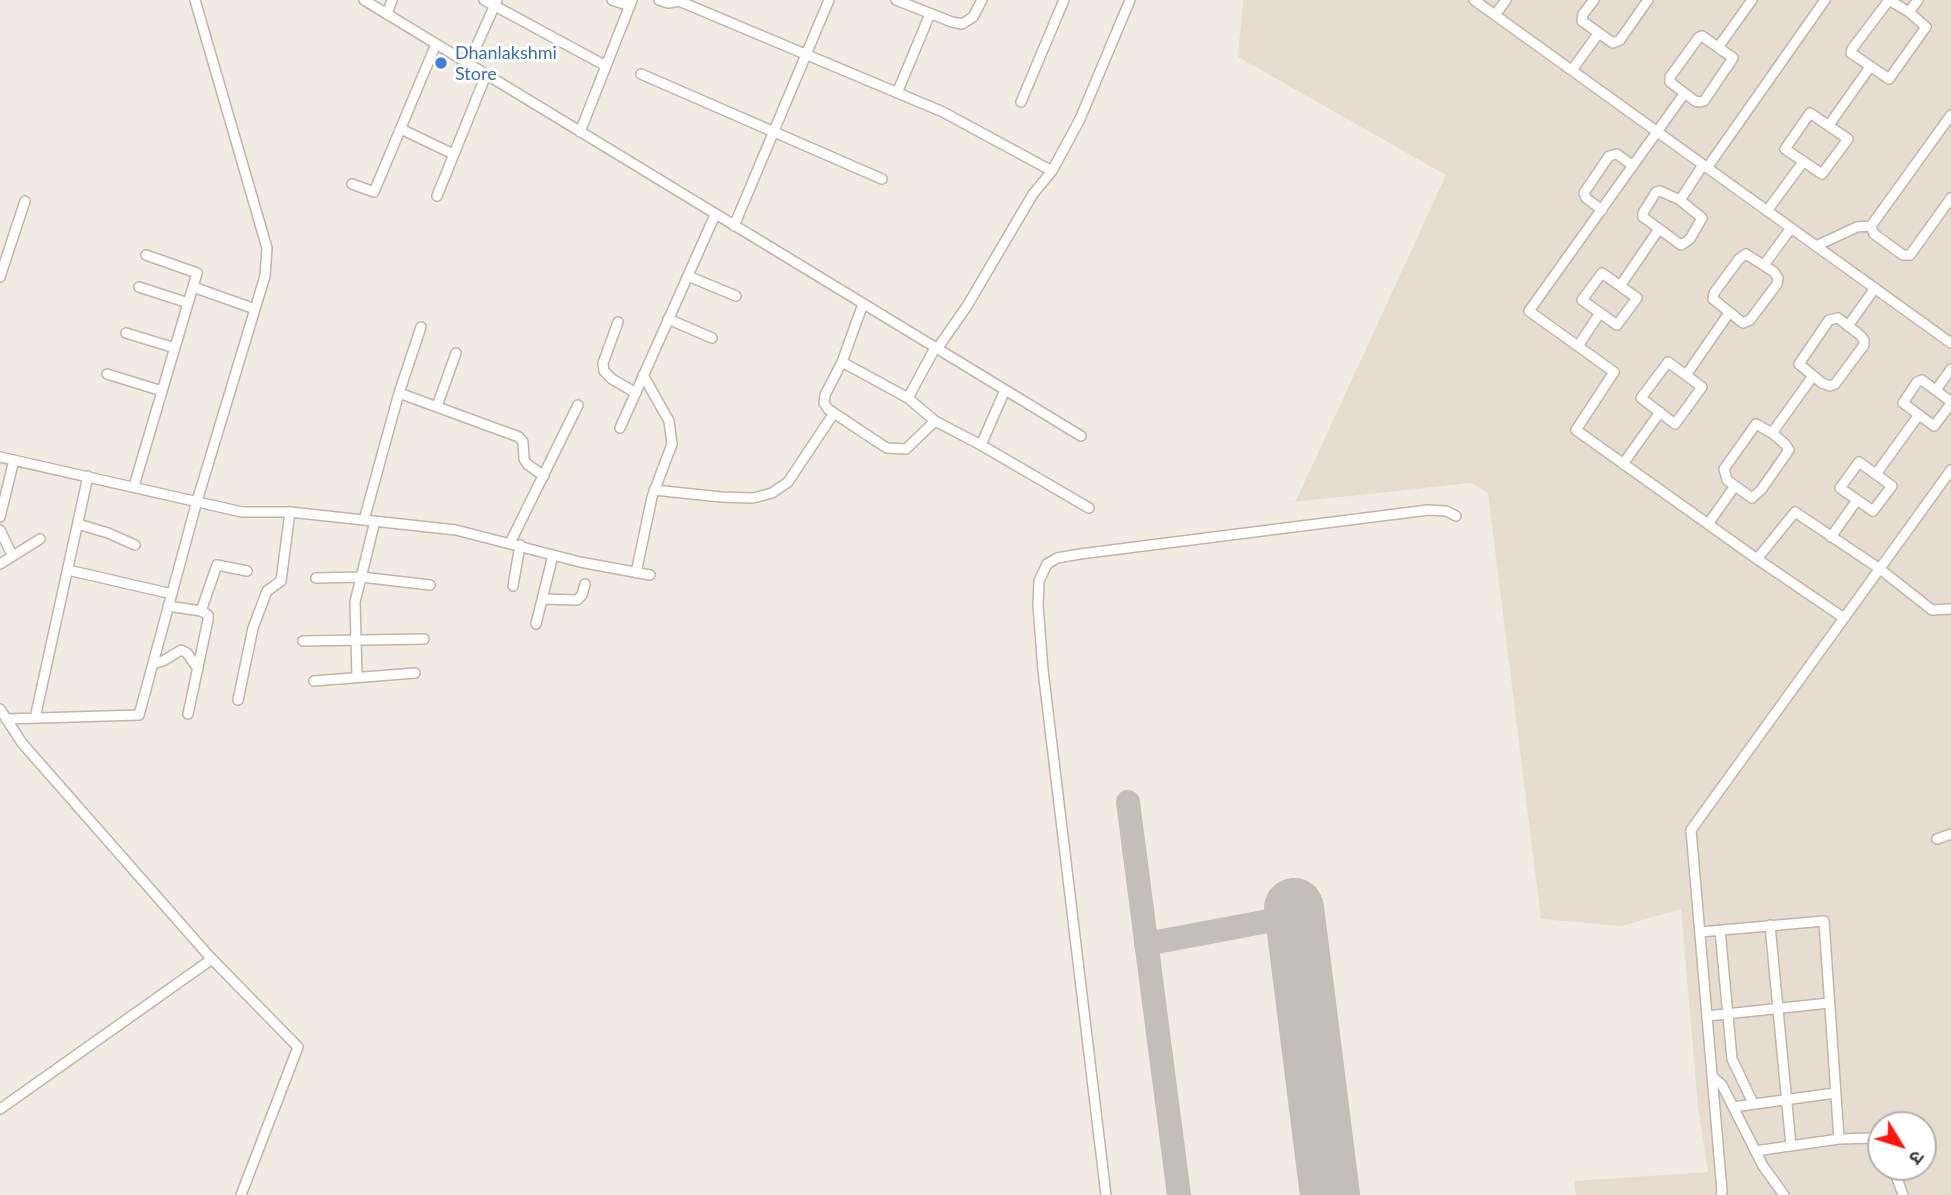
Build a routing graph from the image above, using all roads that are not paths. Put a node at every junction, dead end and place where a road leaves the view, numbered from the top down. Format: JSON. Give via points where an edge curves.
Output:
{"nodes":[{"id":1,"x":195,"y":0,"type":"edge"},
{"id":2,"x":364,"y":0,"type":"edge"},
{"id":3,"x":392,"y":0,"type":"edge"},
{"id":4,"x":484,"y":0,"type":"edge"},
{"id":5,"x":612,"y":0,"type":"edge"},
{"id":6,"x":659,"y":0,"type":"edge"},
{"id":7,"x":705,"y":0,"type":"edge"},
{"id":8,"x":829,"y":0,"type":"edge"},
{"id":9,"x":896,"y":0,"type":"edge"},
{"id":10,"x":982,"y":0,"type":"edge"},
{"id":11,"x":1064,"y":0,"type":"edge"},
{"id":12,"x":1130,"y":0,"type":"edge"},
{"id":13,"x":1474,"y":0,"type":"edge"},
{"id":14,"x":1506,"y":0,"type":"edge"},
{"id":15,"x":1594,"y":0,"type":"edge"},
{"id":16,"x":1648,"y":0,"type":"edge"},
{"id":17,"x":1752,"y":0,"type":"edge"},
{"id":18,"x":1825,"y":0,"type":"edge"},
{"id":19,"x":1918,"y":0,"type":"edge"},
{"id":20,"x":496,"y":3,"type":"edge"},
{"id":21,"x":631,"y":3,"type":"edge"},
{"id":22,"x":700,"y":10,"type":"junction"},
{"id":23,"x":1909,"y":12,"type":"junction"},
{"id":24,"x":387,"y":14,"type":"junction"},
{"id":25,"x":930,"y":14,"type":"junction"},
{"id":26,"x":1495,"y":15,"type":"junction"},
{"id":27,"x":1598,"y":34,"type":"junction"},
{"id":28,"x":436,"y":44,"type":"junction"},
{"id":29,"x":1718,"y":46,"type":"junction"},
{"id":30,"x":806,"y":55,"type":"junction"},
{"id":31,"x":469,"y":63,"type":"junction"},
{"id":32,"x":606,"y":66,"type":"junction"},
{"id":33,"x":1870,"y":67,"type":"junction"},
{"id":34,"x":1572,"y":70,"type":"junction"},
{"id":35,"x":641,"y":74,"type":"dead end"},
{"id":36,"x":486,"y":75,"type":"junction"},
{"id":37,"x":897,"y":93,"type":"junction"},
{"id":38,"x":1684,"y":94,"type":"junction"},
{"id":39,"x":1021,"y":102,"type":"dead end"},
{"id":40,"x":1951,"y":115,"type":"edge"},
{"id":41,"x":1829,"y":125,"type":"junction"},
{"id":42,"x":401,"y":128,"type":"junction"},
{"id":43,"x":579,"y":132,"type":"junction"},
{"id":44,"x":774,"y":132,"type":"junction"},
{"id":45,"x":1656,"y":132,"type":"junction"},
{"id":46,"x":453,"y":153,"type":"junction"},
{"id":47,"x":1802,"y":162,"type":"junction"},
{"id":48,"x":1633,"y":166,"type":"junction"},
{"id":49,"x":1705,"y":166,"type":"junction"},
{"id":50,"x":1052,"y":172,"type":"junction"},
{"id":51,"x":882,"y":179,"type":"dead end"},
{"id":52,"x":352,"y":184,"type":"dead end"},
{"id":53,"x":437,"y":196,"type":"dead end"},
{"id":54,"x":1951,"y":198,"type":"edge"},
{"id":55,"x":1680,"y":200,"type":"junction"},
{"id":56,"x":25,"y":201,"type":"dead end"},
{"id":57,"x":1602,"y":210,"type":"junction"},
{"id":58,"x":1768,"y":211,"type":"junction"},
{"id":59,"x":715,"y":215,"type":"junction"},
{"id":60,"x":734,"y":226,"type":"junction"},
{"id":61,"x":1871,"y":226,"type":"junction"},
{"id":62,"x":1791,"y":228,"type":"junction"},
{"id":63,"x":1658,"y":229,"type":"junction"},
{"id":64,"x":1816,"y":246,"type":"junction"},
{"id":65,"x":146,"y":256,"type":"dead end"},
{"id":66,"x":1764,"y":265,"type":"junction"},
{"id":67,"x":688,"y":276,"type":"junction"},
{"id":68,"x":0,"y":277,"type":"edge"},
{"id":69,"x":1620,"y":286,"type":"junction"},
{"id":70,"x":139,"y":287,"type":"dead end"},
{"id":71,"x":193,"y":287,"type":"junction"},
{"id":72,"x":1875,"y":288,"type":"junction"},
{"id":73,"x":736,"y":296,"type":"dead end"},
{"id":74,"x":188,"y":303,"type":"junction"},
{"id":75,"x":863,"y":304,"type":"junction"},
{"id":76,"x":255,"y":309,"type":"junction"},
{"id":77,"x":1600,"y":313,"type":"junction"},
{"id":78,"x":1729,"y":313,"type":"junction"},
{"id":79,"x":668,"y":319,"type":"junction"},
{"id":80,"x":618,"y":323,"type":"dead end"},
{"id":81,"x":1849,"y":326,"type":"junction"},
{"id":82,"x":421,"y":327,"type":"dead end"},
{"id":83,"x":126,"y":333,"type":"dead end"},
{"id":84,"x":712,"y":338,"type":"dead end"},
{"id":85,"x":1951,"y":343,"type":"edge"},
{"id":86,"x":1578,"y":346,"type":"junction"},
{"id":87,"x":175,"y":348,"type":"junction"},
{"id":88,"x":936,"y":349,"type":"junction"},
{"id":89,"x":456,"y":353,"type":"dead end"},
{"id":90,"x":842,"y":362,"type":"junction"},
{"id":91,"x":1951,"y":369,"type":"edge"},
{"id":92,"x":107,"y":374,"type":"dead end"},
{"id":93,"x":643,"y":375,"type":"junction"},
{"id":94,"x":1686,"y":375,"type":"junction"},
{"id":95,"x":1813,"y":376,"type":"junction"},
{"id":96,"x":1005,"y":390,"type":"junction"},
{"id":97,"x":1936,"y":390,"type":"junction"},
{"id":98,"x":162,"y":391,"type":"junction"},
{"id":99,"x":399,"y":393,"type":"junction"},
{"id":100,"x":636,"y":393,"type":"junction"},
{"id":101,"x":908,"y":398,"type":"junction"},
{"id":102,"x":578,"y":405,"type":"dead end"},
{"id":103,"x":437,"y":406,"type":"junction"},
{"id":104,"x":1660,"y":412,"type":"junction"},
{"id":105,"x":834,"y":413,"type":"junction"},
{"id":106,"x":1917,"y":416,"type":"junction"},
{"id":107,"x":935,"y":421,"type":"junction"},
{"id":108,"x":620,"y":428,"type":"dead end"},
{"id":109,"x":1772,"y":433,"type":"junction"},
{"id":110,"x":1081,"y":436,"type":"dead end"},
{"id":111,"x":981,"y":445,"type":"junction"},
{"id":112,"x":0,"y":457,"type":"edge"},
{"id":113,"x":15,"y":460,"type":"junction"},
{"id":114,"x":1623,"y":464,"type":"junction"},
{"id":115,"x":1951,"y":470,"type":"edge"},
{"id":116,"x":1876,"y":474,"type":"junction"},
{"id":117,"x":88,"y":476,"type":"junction"},
{"id":118,"x":544,"y":476,"type":"junction"},
{"id":119,"x":134,"y":486,"type":"junction"},
{"id":120,"x":1735,"y":486,"type":"junction"},
{"id":121,"x":654,"y":490,"type":"junction"},
{"id":122,"x":1857,"y":500,"type":"junction"},
{"id":123,"x":197,"y":501,"type":"junction"},
{"id":124,"x":1089,"y":508,"type":"dead end"},
{"id":125,"x":290,"y":512,"type":"junction"},
{"id":126,"x":1456,"y":516,"type":"dead end"},
{"id":127,"x":0,"y":517,"type":"edge"},
{"id":128,"x":364,"y":520,"type":"junction"},
{"id":129,"x":375,"y":521,"type":"junction"},
{"id":130,"x":78,"y":524,"type":"junction"},
{"id":131,"x":1708,"y":524,"type":"junction"},
{"id":132,"x":0,"y":530,"type":"edge"},
{"id":133,"x":1831,"y":537,"type":"junction"},
{"id":134,"x":40,"y":539,"type":"dead end"},
{"id":135,"x":515,"y":544,"type":"junction"},
{"id":136,"x":135,"y":545,"type":"dead end"},
{"id":137,"x":12,"y":555,"type":"junction"},
{"id":138,"x":553,"y":555,"type":"junction"},
{"id":139,"x":1757,"y":559,"type":"junction"},
{"id":140,"x":0,"y":564,"type":"edge"},
{"id":141,"x":1880,"y":569,"type":"junction"},
{"id":142,"x":68,"y":570,"type":"junction"},
{"id":143,"x":247,"y":571,"type":"dead end"},
{"id":144,"x":636,"y":573,"type":"junction"},
{"id":145,"x":650,"y":575,"type":"dead end"},
{"id":146,"x":361,"y":577,"type":"junction"},
{"id":147,"x":316,"y":578,"type":"dead end"},
{"id":148,"x":585,"y":584,"type":"dead end"},
{"id":149,"x":430,"y":585,"type":"dead end"},
{"id":150,"x":513,"y":586,"type":"dead end"},
{"id":151,"x":172,"y":594,"type":"junction"},
{"id":152,"x":544,"y":599,"type":"junction"},
{"id":153,"x":168,"y":607,"type":"junction"},
{"id":154,"x":1951,"y":609,"type":"edge"},
{"id":155,"x":201,"y":611,"type":"junction"},
{"id":156,"x":1843,"y":618,"type":"junction"},
{"id":157,"x":536,"y":624,"type":"dead end"},
{"id":158,"x":356,"y":639,"type":"junction"},
{"id":159,"x":424,"y":639,"type":"dead end"},
{"id":160,"x":303,"y":641,"type":"dead end"},
{"id":161,"x":153,"y":664,"type":"junction"},
{"id":162,"x":198,"y":669,"type":"junction"},
{"id":163,"x":415,"y":673,"type":"dead end"},
{"id":164,"x":356,"y":677,"type":"junction"},
{"id":165,"x":314,"y":681,"type":"dead end"},
{"id":166,"x":238,"y":700,"type":"dead end"},
{"id":167,"x":0,"y":709,"type":"edge"},
{"id":168,"x":188,"y":715,"type":"dead end"},
{"id":169,"x":35,"y":718,"type":"junction"},
{"id":170,"x":6,"y":719,"type":"junction"},
{"id":171,"x":1951,"y":834,"type":"edge"},
{"id":172,"x":1937,"y":839,"type":"dead end"},
{"id":173,"x":1770,"y":925,"type":"junction"},
{"id":174,"x":1720,"y":930,"type":"junction"},
{"id":175,"x":1700,"y":932,"type":"junction"},
{"id":176,"x":212,"y":959,"type":"junction"},
{"id":177,"x":1829,"y":1003,"type":"junction"},
{"id":178,"x":1777,"y":1010,"type":"junction"},
{"id":179,"x":1727,"y":1014,"type":"junction"},
{"id":180,"x":1707,"y":1016,"type":"junction"},
{"id":181,"x":1713,"y":1077,"type":"junction"},
{"id":182,"x":1835,"y":1093,"type":"junction"},
{"id":183,"x":1786,"y":1098,"type":"junction"},
{"id":184,"x":1753,"y":1103,"type":"junction"},
{"id":185,"x":1733,"y":1107,"type":"junction"},
{"id":186,"x":0,"y":1109,"type":"edge"},
{"id":187,"x":1867,"y":1138,"type":"edge"},
{"id":188,"x":1839,"y":1139,"type":"junction"},
{"id":189,"x":1791,"y":1146,"type":"junction"},
{"id":190,"x":1755,"y":1151,"type":"junction"},
{"id":191,"x":241,"y":1195,"type":"edge"},
{"id":192,"x":1106,"y":1195,"type":"edge"},
{"id":193,"x":1720,"y":1195,"type":"edge"},
{"id":194,"x":1784,"y":1195,"type":"edge"}],
"edges":[{"from":1,"to":76,"type":"street","via":[[267,248]]},
{"from":2,"to":24,"type":"street"},
{"from":3,"to":24,"type":"street"},
{"from":4,"to":20,"type":"street"},
{"from":5,"to":21,"type":"street"},
{"from":6,"to":22,"type":"street","via":[[679,1]]},
{"from":7,"to":22,"type":"street"},
{"from":8,"to":30,"type":"street"},
{"from":9,"to":25,"type":"street"},
{"from":10,"to":25,"type":"street","via":[[973,17],[962,24]]},
{"from":11,"to":39,"type":"street"},
{"from":12,"to":50,"type":"street","via":[[1080,119]]},
{"from":13,"to":26,"type":"street"},
{"from":14,"to":26,"type":"street"},
{"from":15,"to":27,"type":"street","via":[[1582,20]]},
{"from":16,"to":27,"type":"street","via":[[1618,42]]},
{"from":17,"to":29,"type":"street"},
{"from":18,"to":49,"type":"street"},
{"from":19,"to":23,"type":"street"},
{"from":20,"to":31,"type":"street"},
{"from":20,"to":32,"type":"street"},
{"from":21,"to":32,"type":"street"},
{"from":22,"to":30,"type":"street"},
{"from":23,"to":33,"type":"street","via":[[1926,27],[1893,76],[1886,78]]},
{"from":23,"to":33,"type":"street","via":[[1893,1],[1886,2],[1852,48]]},
{"from":24,"to":28,"type":"street"},
{"from":25,"to":37,"type":"street"},
{"from":26,"to":34,"type":"street"},
{"from":27,"to":34,"type":"street"},
{"from":28,"to":31,"type":"street"},
{"from":28,"to":42,"type":"street"},
{"from":29,"to":38,"type":"street","via":[[1731,55],[1732,62],[1704,101]]},
{"from":29,"to":38,"type":"street","via":[[1699,37],[1670,77],[1671,84]]},
{"from":30,"to":37,"type":"street"},
{"from":30,"to":44,"type":"street"},
{"from":31,"to":36,"type":"street"},
{"from":32,"to":43,"type":"street"},
{"from":33,"to":41,"type":"street"},
{"from":34,"to":45,"type":"street"},
{"from":35,"to":44,"type":"street"},
{"from":36,"to":43,"type":"street"},
{"from":36,"to":46,"type":"street"},
{"from":37,"to":50,"type":"street","via":[[943,112]]},
{"from":38,"to":45,"type":"street"},
{"from":40,"to":61,"type":"street"},
{"from":41,"to":47,"type":"street","via":[[1810,113],[1800,125],[1784,149]]},
{"from":41,"to":47,"type":"street","via":[[1848,139],[1826,172],[1819,173]]},
{"from":42,"to":46,"type":"street"},
{"from":42,"to":52,"type":"street","via":[[374,192]]},
{"from":43,"to":59,"type":"street"},
{"from":44,"to":51,"type":"street"},
{"from":44,"to":60,"type":"street"},
{"from":45,"to":48,"type":"street"},
{"from":45,"to":49,"type":"street"},
{"from":46,"to":53,"type":"street"},
{"from":47,"to":58,"type":"street"},
{"from":48,"to":57,"type":"street"},
{"from":48,"to":57,"type":"street","via":[[1617,154],[1609,156],[1584,193]]},
{"from":49,"to":55,"type":"street"},
{"from":49,"to":58,"type":"street"},
{"from":50,"to":88,"type":"street","via":[[1033,194]]},
{"from":54,"to":61,"type":"street","via":[[1910,255],[1903,255],[1874,234]]},
{"from":55,"to":63,"type":"street","via":[[1656,192],[1643,217]]},
{"from":55,"to":63,"type":"street","via":[[1702,218],[1690,239],[1681,245]]},
{"from":56,"to":68,"type":"street"},
{"from":57,"to":86,"type":"street","via":[[1529,311]]},
{"from":58,"to":62,"type":"street"},
{"from":59,"to":60,"type":"street"},
{"from":59,"to":67,"type":"street"},
{"from":60,"to":75,"type":"street"},
{"from":61,"to":64,"type":"street","via":[[1857,227]]},
{"from":62,"to":64,"type":"street"},
{"from":62,"to":66,"type":"street"},
{"from":63,"to":69,"type":"street"},
{"from":64,"to":72,"type":"street"},
{"from":65,"to":71,"type":"street","via":[[197,273]]},
{"from":66,"to":78,"type":"street","via":[[1774,272],[1777,284],[1746,323]]},
{"from":66,"to":78,"type":"street","via":[[1746,254],[1721,284],[1713,299]]},
{"from":67,"to":73,"type":"street"},
{"from":67,"to":79,"type":"street"},
{"from":69,"to":77,"type":"street","via":[[1637,298],[1617,325]]},
{"from":69,"to":77,"type":"street","via":[[1602,273],[1582,300]]},
{"from":70,"to":74,"type":"street"},
{"from":71,"to":74,"type":"street"},
{"from":71,"to":76,"type":"street"},
{"from":72,"to":81,"type":"street"},
{"from":72,"to":85,"type":"street"},
{"from":74,"to":87,"type":"street"},
{"from":75,"to":88,"type":"street"},
{"from":75,"to":90,"type":"street"},
{"from":76,"to":123,"type":"street"},
{"from":77,"to":86,"type":"street"},
{"from":78,"to":94,"type":"street"},
{"from":79,"to":84,"type":"street"},
{"from":79,"to":93,"type":"street"},
{"from":80,"to":100,"type":"street","via":[[604,371]]},
{"from":81,"to":95,"type":"street","via":[[1838,318],[1829,320],[1800,360],[1801,368]]},
{"from":81,"to":95,"type":"street","via":[[1864,345],[1835,384],[1830,387]]},
{"from":82,"to":99,"type":"street"},
{"from":83,"to":87,"type":"street"},
{"from":86,"to":114,"type":"street","via":[[1614,372],[1576,430]]},
{"from":87,"to":98,"type":"street"},
{"from":88,"to":96,"type":"street"},
{"from":88,"to":101,"type":"street"},
{"from":89,"to":103,"type":"street"},
{"from":90,"to":101,"type":"street"},
{"from":90,"to":105,"type":"street","via":[[825,395],[824,403]]},
{"from":91,"to":97,"type":"street"},
{"from":92,"to":98,"type":"street"},
{"from":93,"to":100,"type":"street"},
{"from":93,"to":121,"type":"street","via":[[672,431],[672,444]]},
{"from":94,"to":104,"type":"street","via":[[1702,387],[1675,424]]},
{"from":94,"to":104,"type":"street","via":[[1668,362],[1641,398]]},
{"from":95,"to":109,"type":"street"},
{"from":96,"to":110,"type":"street"},
{"from":96,"to":111,"type":"street"},
{"from":97,"to":106,"type":"street","via":[[1950,405],[1936,424]]},
{"from":97,"to":106,"type":"street","via":[[1919,380],[1903,400]]},
{"from":98,"to":119,"type":"street"},
{"from":99,"to":103,"type":"street"},
{"from":99,"to":128,"type":"street"},
{"from":100,"to":108,"type":"street"},
{"from":101,"to":107,"type":"street"},
{"from":102,"to":118,"type":"street"},
{"from":103,"to":118,"type":"street","via":[[519,437],[527,464]]},
{"from":104,"to":114,"type":"street"},
{"from":105,"to":107,"type":"street","via":[[887,448],[898,450],[915,442]]},
{"from":105,"to":121,"type":"street","via":[[788,482],[772,493],[753,498]]},
{"from":106,"to":116,"type":"street"},
{"from":107,"to":111,"type":"street"},
{"from":109,"to":120,"type":"street","via":[[1758,424],[1750,429],[1725,466],[1725,476]]},
{"from":109,"to":120,"type":"street","via":[[1788,447],[1788,454],[1754,497]]},
{"from":111,"to":124,"type":"street"},
{"from":112,"to":113,"type":"street"},
{"from":113,"to":117,"type":"street"},
{"from":113,"to":127,"type":"street"},
{"from":114,"to":131,"type":"street"},
{"from":115,"to":141,"type":"street"},
{"from":116,"to":122,"type":"street","via":[[1892,486],[1873,511]]},
{"from":116,"to":122,"type":"street","via":[[1859,462],[1840,488]]},
{"from":117,"to":119,"type":"street"},
{"from":117,"to":130,"type":"street"},
{"from":118,"to":135,"type":"street"},
{"from":119,"to":123,"type":"street"},
{"from":120,"to":131,"type":"street"},
{"from":121,"to":144,"type":"street"},
{"from":122,"to":133,"type":"street"},
{"from":123,"to":125,"type":"street","via":[[242,512]]},
{"from":123,"to":151,"type":"street"},
{"from":125,"to":128,"type":"street"},
{"from":125,"to":166,"type":"street","via":[[281,581],[267,591],[253,628]]},
{"from":126,"to":192,"type":"street","via":[[1428,510],[1080,554],[1047,564],[1039,581],[1038,605],[1043,670]]},
{"from":128,"to":129,"type":"street"},
{"from":129,"to":135,"type":"street","via":[[456,530]]},
{"from":129,"to":146,"type":"street"},
{"from":130,"to":136,"type":"street"},
{"from":130,"to":142,"type":"street"},
{"from":131,"to":139,"type":"street"},
{"from":132,"to":137,"type":"street"},
{"from":133,"to":139,"type":"street","via":[[1795,512]]},
{"from":133,"to":141,"type":"street"},
{"from":134,"to":137,"type":"street"},
{"from":135,"to":138,"type":"street"},
{"from":135,"to":150,"type":"street"},
{"from":137,"to":140,"type":"street"},
{"from":138,"to":144,"type":"street"},
{"from":138,"to":152,"type":"street"},
{"from":139,"to":156,"type":"street"},
{"from":141,"to":154,"type":"street","via":[[1932,610]]},
{"from":141,"to":156,"type":"street"},
{"from":142,"to":151,"type":"street"},
{"from":142,"to":169,"type":"street"},
{"from":143,"to":155,"type":"street","via":[[217,565]]},
{"from":144,"to":145,"type":"street"},
{"from":146,"to":147,"type":"street"},
{"from":146,"to":149,"type":"street"},
{"from":146,"to":158,"type":"street","via":[[355,602]]},
{"from":148,"to":152,"type":"street","via":[[578,600]]},
{"from":151,"to":153,"type":"street"},
{"from":152,"to":157,"type":"street"},
{"from":153,"to":155,"type":"street"},
{"from":153,"to":161,"type":"street"},
{"from":155,"to":162,"type":"street","via":[[208,620]]},
{"from":156,"to":175,"type":"street","via":[[1691,830]]},
{"from":158,"to":159,"type":"street"},
{"from":158,"to":160,"type":"street"},
{"from":158,"to":164,"type":"street"},
{"from":161,"to":162,"type":"street","via":[[181,650]]},
{"from":161,"to":169,"type":"street","via":[[139,715]]},
{"from":162,"to":168,"type":"street"},
{"from":163,"to":164,"type":"street"},
{"from":164,"to":165,"type":"street"},
{"from":167,"to":170,"type":"street"},
{"from":169,"to":170,"type":"street"},
{"from":170,"to":176,"type":"street"},
{"from":171,"to":172,"type":"street"},
{"from":173,"to":174,"type":"street"},
{"from":173,"to":177,"type":"street","via":[[1824,921]]},
{"from":173,"to":178,"type":"street"},
{"from":174,"to":175,"type":"street"},
{"from":174,"to":179,"type":"street"},
{"from":175,"to":180,"type":"street"},
{"from":176,"to":186,"type":"street"},
{"from":176,"to":191,"type":"street","via":[[298,1047]]},
{"from":177,"to":178,"type":"street"},
{"from":177,"to":182,"type":"street"},
{"from":178,"to":179,"type":"street"},
{"from":178,"to":183,"type":"street"},
{"from":179,"to":180,"type":"street"},
{"from":179,"to":184,"type":"street","via":[[1732,1059]]},
{"from":180,"to":181,"type":"street"},
{"from":181,"to":185,"type":"street"},
{"from":181,"to":193,"type":"street"},
{"from":182,"to":183,"type":"street"},
{"from":182,"to":188,"type":"street"},
{"from":183,"to":184,"type":"street"},
{"from":183,"to":189,"type":"street"},
{"from":184,"to":185,"type":"street"},
{"from":185,"to":190,"type":"street"},
{"from":187,"to":188,"type":"street"},
{"from":188,"to":189,"type":"street"},
{"from":189,"to":190,"type":"street"},
{"from":190,"to":194,"type":"street"}]}
